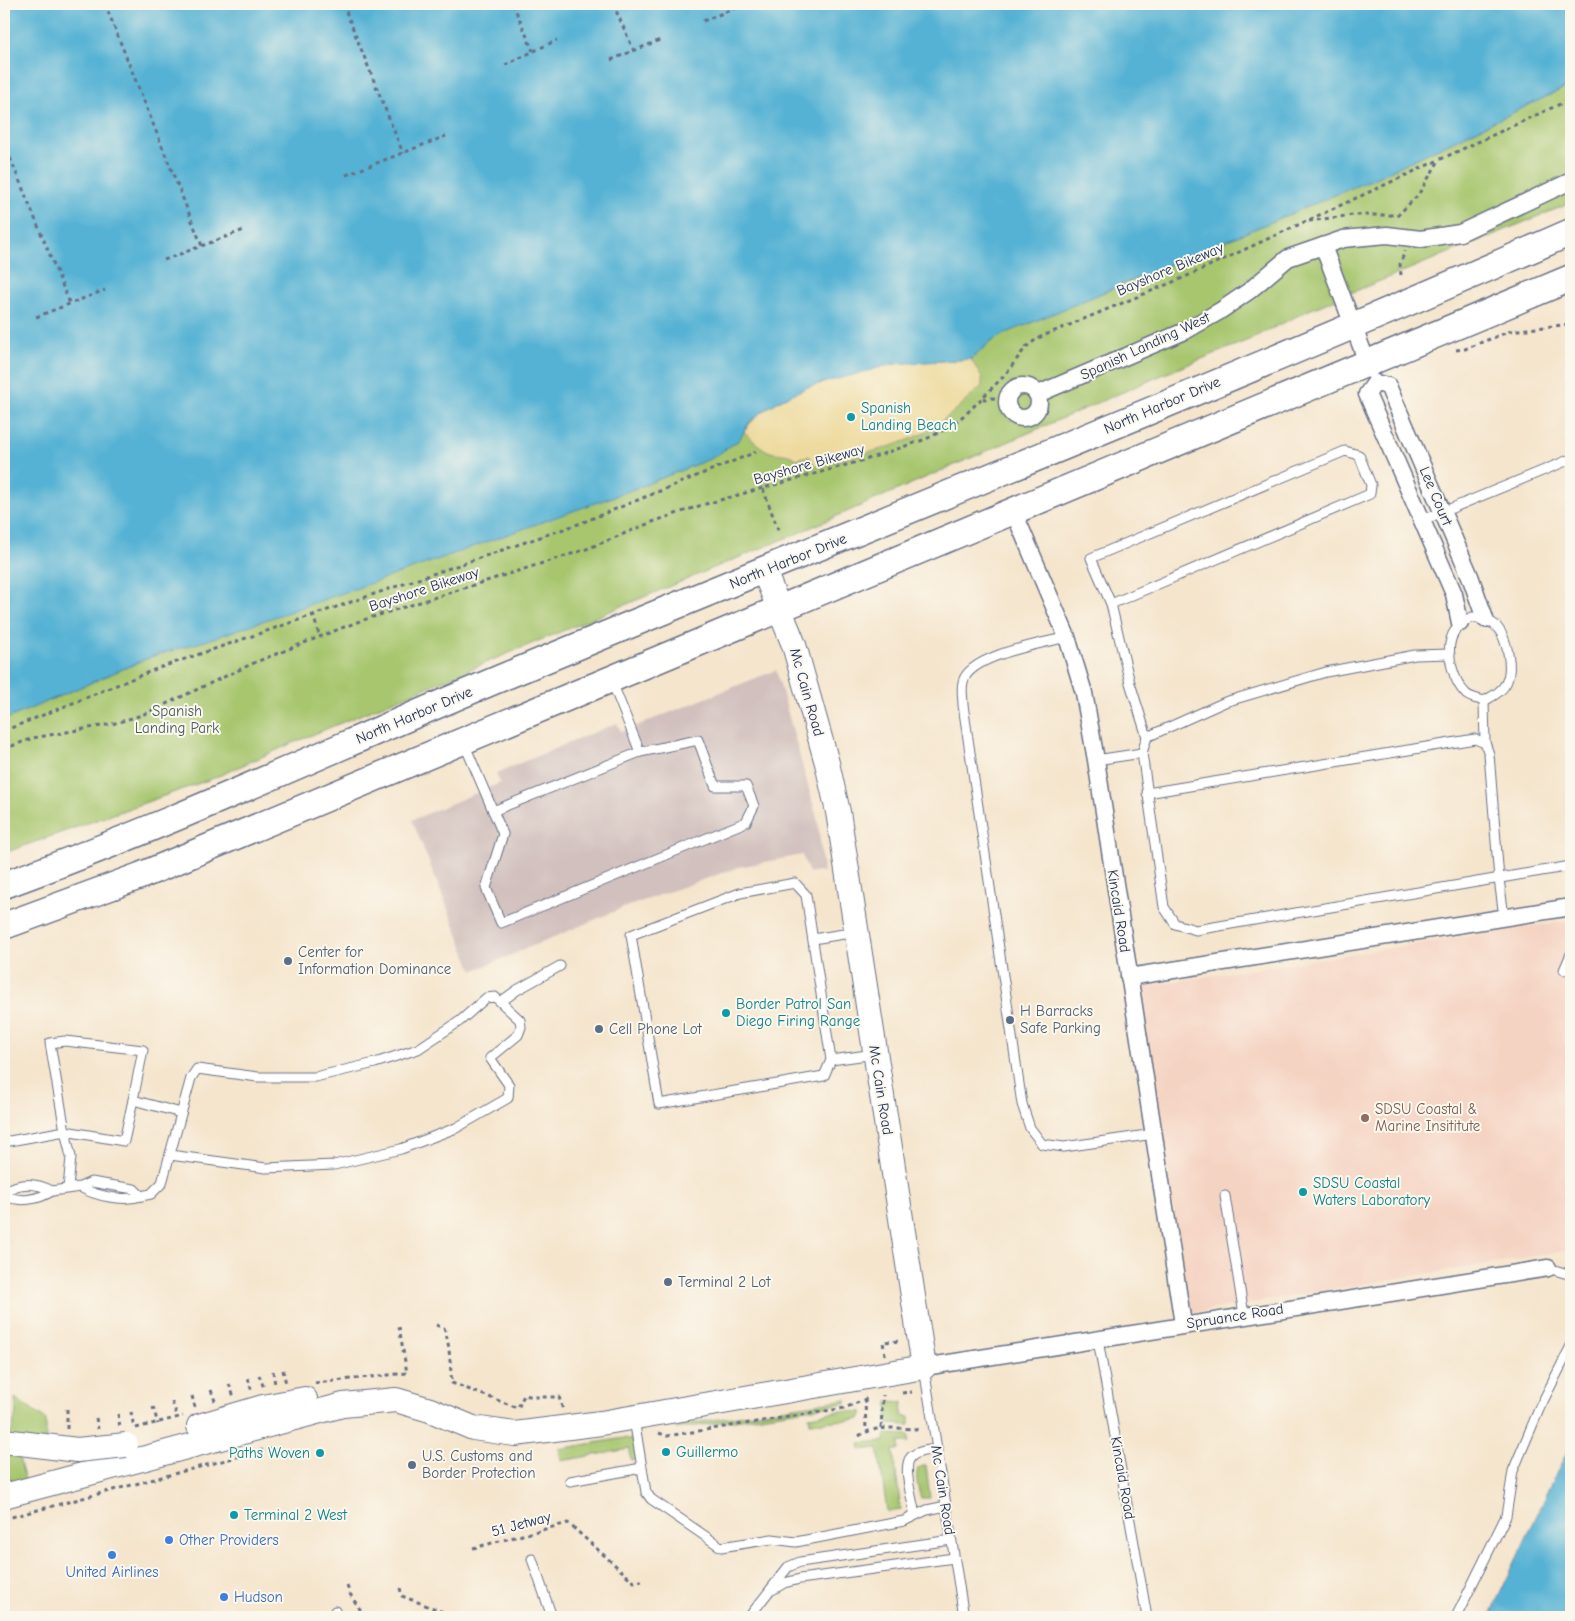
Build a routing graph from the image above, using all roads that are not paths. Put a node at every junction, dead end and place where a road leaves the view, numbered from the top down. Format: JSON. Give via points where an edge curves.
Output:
{"nodes":[{"id":1,"x":1571,"y":181,"type":"edge"},
{"id":2,"x":1571,"y":232,"type":"edge"},
{"id":3,"x":1323,"y":246,"type":"junction"},
{"id":4,"x":1571,"y":278,"type":"edge"},
{"id":5,"x":1353,"y":325,"type":"junction"},
{"id":6,"x":1371,"y":373,"type":"junction"},
{"id":7,"x":1038,"y":394,"type":"junction"},
{"id":8,"x":1571,"y":459,"type":"edge"},
{"id":9,"x":1014,"y":510,"type":"junction"},
{"id":10,"x":1443,"y":512,"type":"junction"},
{"id":11,"x":1423,"y":520,"type":"junction"},
{"id":12,"x":764,"y":571,"type":"junction"},
{"id":13,"x":1111,"y":604,"type":"junction"},
{"id":14,"x":780,"y":610,"type":"junction"},
{"id":15,"x":1485,"y":619,"type":"junction"},
{"id":16,"x":1460,"y":623,"type":"junction"},
{"id":17,"x":1067,"y":636,"type":"junction"},
{"id":18,"x":1450,"y":654,"type":"junction"},
{"id":19,"x":611,"y":680,"type":"junction"},
{"id":20,"x":1484,"y":701,"type":"junction"},
{"id":21,"x":1147,"y":737,"type":"junction"},
{"id":22,"x":464,"y":742,"type":"junction"},
{"id":23,"x":1485,"y":743,"type":"junction"},
{"id":24,"x":640,"y":752,"type":"junction"},
{"id":25,"x":1142,"y":753,"type":"junction"},
{"id":26,"x":1096,"y":760,"type":"junction"},
{"id":27,"x":1147,"y":793,"type":"junction"},
{"id":28,"x":493,"y":811,"type":"junction"},
{"id":29,"x":1571,"y":866,"type":"edge"},
{"id":30,"x":1499,"y":879,"type":"junction"},
{"id":31,"x":4,"y":885,"type":"edge"},
{"id":32,"x":1571,"y":907,"type":"edge"},
{"id":33,"x":1504,"y":917,"type":"junction"},
{"id":34,"x":4,"y":926,"type":"edge"},
{"id":35,"x":857,"y":932,"type":"junction"},
{"id":36,"x":813,"y":938,"type":"junction"},
{"id":37,"x":1571,"y":954,"type":"edge"},
{"id":38,"x":560,"y":966,"type":"dead end"},
{"id":39,"x":1564,"y":970,"type":"dead end"},
{"id":40,"x":1130,"y":977,"type":"junction"},
{"id":41,"x":502,"y":1001,"type":"junction"},
{"id":42,"x":876,"y":1054,"type":"junction"},
{"id":43,"x":831,"y":1060,"type":"junction"},
{"id":44,"x":133,"y":1100,"type":"junction"},
{"id":45,"x":181,"y":1113,"type":"junction"},
{"id":46,"x":65,"y":1131,"type":"junction"},
{"id":47,"x":1154,"y":1134,"type":"junction"},
{"id":48,"x":4,"y":1142,"type":"edge"},
{"id":49,"x":170,"y":1154,"type":"junction"},
{"id":50,"x":68,"y":1188,"type":"junction"},
{"id":51,"x":52,"y":1191,"type":"junction"},
{"id":52,"x":4,"y":1193,"type":"edge"},
{"id":53,"x":1226,"y":1196,"type":"dead end"},
{"id":54,"x":1548,"y":1268,"type":"joint"},
{"id":55,"x":1571,"y":1275,"type":"edge"},
{"id":56,"x":1244,"y":1315,"type":"junction"},
{"id":57,"x":1183,"y":1324,"type":"junction"},
{"id":58,"x":1098,"y":1340,"type":"junction"},
{"id":59,"x":1571,"y":1346,"type":"edge"},
{"id":60,"x":924,"y":1367,"type":"junction"},
{"id":61,"x":629,"y":1416,"type":"junction"},
{"id":62,"x":4,"y":1441,"type":"edge"},
{"id":63,"x":937,"y":1449,"type":"junction"},
{"id":64,"x":642,"y":1468,"type":"junction"},
{"id":65,"x":570,"y":1480,"type":"dead end"},
{"id":66,"x":4,"y":1496,"type":"edge"},
{"id":67,"x":946,"y":1506,"type":"junction"},
{"id":68,"x":912,"y":1517,"type":"junction"},
{"id":69,"x":952,"y":1540,"type":"junction"},
{"id":70,"x":954,"y":1558,"type":"junction"},
{"id":71,"x":532,"y":1559,"type":"dead end"},
{"id":72,"x":768,"y":1593,"type":"junction"},
{"id":73,"x":552,"y":1617,"type":"edge"},
{"id":74,"x":749,"y":1617,"type":"edge"},
{"id":75,"x":964,"y":1617,"type":"edge"},
{"id":76,"x":1147,"y":1617,"type":"edge"},
{"id":77,"x":1456,"y":1617,"type":"edge"}],
"edges":[{"from":1,"to":3,"type":"street","name":"Spanish Landing West","via":[[1460,233],[1421,239],[1387,235],[1352,238]]},
{"from":2,"to":5,"type":"main road","name":"North Harbor Drive"},
{"from":3,"to":5,"type":"street"},
{"from":3,"to":7,"type":"street","name":"Spanish Landing West","via":[[1288,258],[1220,312],[1185,331]]},
{"from":4,"to":6,"type":"main road"},
{"from":5,"to":6,"type":"street","name":"Lee Court"},
{"from":5,"to":12,"type":"main road","name":"North Harbor Drive"},
{"from":6,"to":9,"type":"main road"},
{"from":6,"to":10,"type":"street","name":"Lee Court","via":[[1388,386]]},
{"from":6,"to":11,"type":"street","name":"Lee Court","via":[[1366,394]]},
{"from":7,"to":7,"type":"street","via":[[1039,404],[1033,413],[1025,418],[1010,412],[1008,397],[1011,392],[1021,386]]},
{"from":8,"to":10,"type":"lane"},
{"from":9,"to":14,"type":"main road"},
{"from":9,"to":17,"type":"street","name":"Kincaid Road"},
{"from":10,"to":11,"type":"lane"},
{"from":10,"to":15,"type":"street","name":"Lee Court"},
{"from":11,"to":16,"type":"street","name":"Lee Court","via":[[1454,594]]},
{"from":12,"to":14,"type":"main road","name":"Mc Cain Road"},
{"from":12,"to":31,"type":"main road","name":"North Harbor Drive","via":[[506,676],[140,832]]},
{"from":13,"to":13,"type":"lane","via":[[1370,494],[1371,485],[1359,455],[1345,451],[1091,558]]},
{"from":13,"to":21,"type":"lane"},
{"from":14,"to":19,"type":"main road"},
{"from":14,"to":35,"type":"main road","name":"Mc Cain Road","via":[[794,645],[827,763]]},
{"from":15,"to":16,"type":"lane","via":[[1472,617]]},
{"from":15,"to":20,"type":"lane","via":[[1497,627],[1510,662],[1507,681],[1497,694]]},
{"from":16,"to":18,"type":"lane","via":[[1451,638]]},
{"from":17,"to":26,"type":"street","name":"Kincaid Road","via":[[1084,694]]},
{"from":17,"to":47,"type":"lane","via":[[976,664],[963,680],[962,705],[1022,1104],[1030,1128],[1042,1144],[1064,1147]]},
{"from":18,"to":20,"type":"lane","via":[[1456,677],[1467,695]]},
{"from":18,"to":21,"type":"lane","via":[[1415,655],[1326,672],[1225,702]]},
{"from":19,"to":22,"type":"main road"},
{"from":19,"to":24,"type":"lane"},
{"from":20,"to":23,"type":"lane"},
{"from":21,"to":25,"type":"lane"},
{"from":22,"to":28,"type":"lane"},
{"from":22,"to":34,"type":"main road","via":[[140,876]]},
{"from":23,"to":27,"type":"lane","via":[[1475,739]]},
{"from":23,"to":30,"type":"lane","via":[[1489,754]]},
{"from":24,"to":28,"type":"lane"},
{"from":24,"to":28,"type":"lane","via":[[698,740],[715,786],[746,786],[754,806],[746,822],[501,922],[486,888],[503,834]]},
{"from":25,"to":26,"type":"lane"},
{"from":25,"to":27,"type":"lane"},
{"from":26,"to":40,"type":"street","name":"Kincaid Road"},
{"from":27,"to":30,"type":"lane","via":[[1164,907],[1175,924],[1196,930]]},
{"from":29,"to":30,"type":"lane"},
{"from":30,"to":33,"type":"lane"},
{"from":32,"to":33,"type":"street"},
{"from":33,"to":40,"type":"street"},
{"from":35,"to":36,"type":"lane"},
{"from":35,"to":42,"type":"main road","name":"Mc Cain Road"},
{"from":36,"to":43,"type":"lane"},
{"from":36,"to":43,"type":"lane","via":[[806,894],[795,883],[740,893],[631,935],[659,1104],[824,1076]]},
{"from":37,"to":39,"type":"lane"},
{"from":38,"to":41,"type":"lane"},
{"from":40,"to":47,"type":"street","name":"Kincaid Road"},
{"from":41,"to":45,"type":"lane","via":[[495,997],[486,998],[460,1021],[418,1049],[315,1077],[258,1078],[197,1069],[191,1078]]},
{"from":41,"to":49,"type":"lane","via":[[520,1020],[522,1027],[518,1035],[490,1058],[509,1085],[508,1098],[456,1128],[401,1149],[334,1165],[266,1168]]},
{"from":42,"to":43,"type":"lane"},
{"from":42,"to":60,"type":"main road","name":"Mc Cain Road"},
{"from":44,"to":45,"type":"lane"},
{"from":44,"to":46,"type":"lane","via":[[124,1141]]},
{"from":44,"to":46,"type":"lane","via":[[142,1050],[65,1041],[50,1043]]},
{"from":45,"to":49,"type":"lane"},
{"from":46,"to":48,"type":"lane"},
{"from":46,"to":50,"type":"lane","via":[[71,1157]]},
{"from":47,"to":57,"type":"street","name":"Kincaid Road"},
{"from":49,"to":50,"type":"lane","via":[[162,1182],[151,1194],[132,1199],[90,1192],[80,1187]]},
{"from":50,"to":51,"type":"lane"},
{"from":51,"to":52,"type":"lane","via":[[39,1184],[15,1185]]},
{"from":51,"to":52,"type":"lane","via":[[41,1198],[12,1200]]},
{"from":53,"to":56,"type":"lane"},
{"from":54,"to":55,"type":"lane"},
{"from":54,"to":56,"type":"street","name":"Spruance Road"},
{"from":56,"to":57,"type":"street","name":"Spruance Road"},
{"from":57,"to":58,"type":"street","name":"Spruance Road"},
{"from":58,"to":60,"type":"street","name":"Spruance Road"},
{"from":58,"to":76,"type":"lane","name":"Kincaid Road"},
{"from":59,"to":77,"type":"lane","via":[[1513,1471],[1506,1516]]},
{"from":60,"to":61,"type":"main road"},
{"from":60,"to":63,"type":"lane","name":"Mc Cain Road"},
{"from":61,"to":62,"type":"main road","bridge":true,"via":[[572,1415],[514,1421],[406,1389],[376,1387],[127,1435],[77,1450]]},
{"from":61,"to":64,"type":"lane"},
{"from":61,"to":66,"type":"main road","via":[[601,1423],[504,1434],[473,1428],[396,1400],[343,1405]]},
{"from":63,"to":67,"type":"lane","name":"Mc Cain Road"},
{"from":63,"to":68,"type":"lane","via":[[917,1453],[906,1465],[914,1510]]},
{"from":64,"to":65,"type":"lane"},
{"from":64,"to":68,"type":"lane","via":[[646,1492],[651,1499],[721,1548],[772,1539],[796,1542]]},
{"from":67,"to":68,"type":"lane"},
{"from":67,"to":69,"type":"lane","name":"Mc Cain Road"},
{"from":69,"to":70,"type":"lane","name":"Mc Cain Road"},
{"from":69,"to":72,"type":"lane","via":[[800,1562],[788,1567]]},
{"from":70,"to":72,"type":"lane","via":[[800,1579],[784,1583]]},
{"from":70,"to":75,"type":"lane","name":"Mc Cain Road"},
{"from":71,"to":73,"type":"lane"},
{"from":72,"to":74,"type":"lane"}]}
